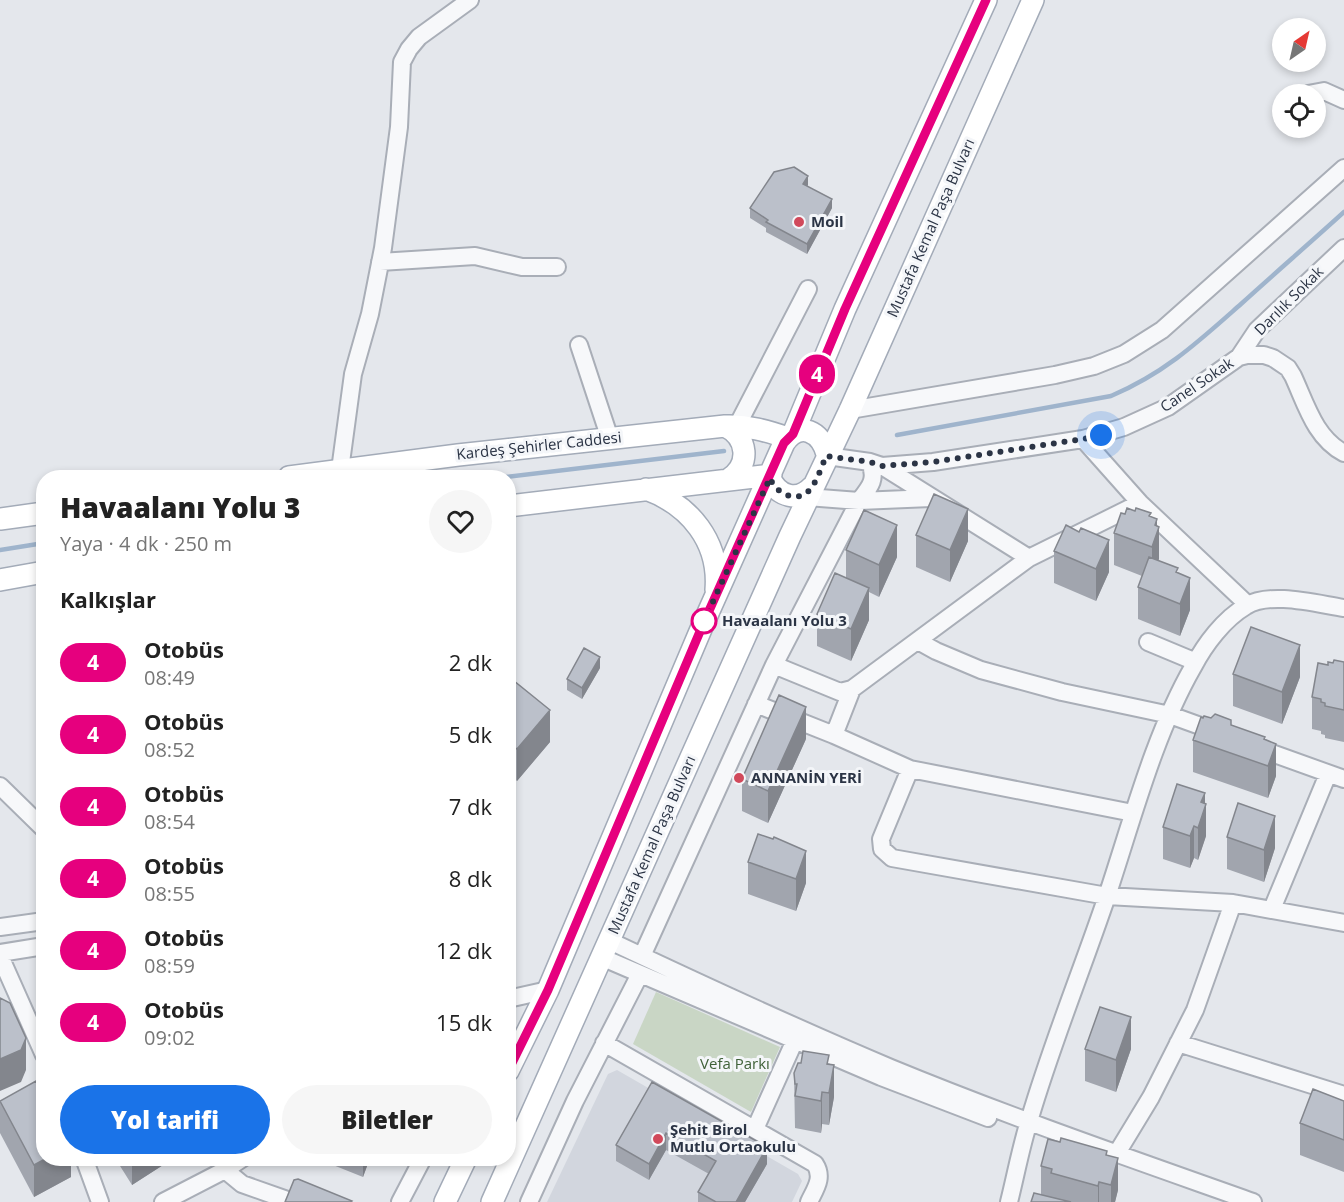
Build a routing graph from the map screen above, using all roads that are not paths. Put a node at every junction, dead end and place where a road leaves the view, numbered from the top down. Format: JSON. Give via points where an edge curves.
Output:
{"nodes":[{"id":1,"x":470,"y":0,"type":"edge"},
{"id":2,"x":986,"y":0,"type":"edge"},
{"id":3,"x":1034,"y":0,"type":"edge"},
{"id":4,"x":1326,"y":92,"type":"edge"},
{"id":5,"x":1344,"y":100,"type":"edge"},
{"id":6,"x":1344,"y":168,"type":"edge"},
{"id":7,"x":1344,"y":248,"type":"edge"},
{"id":8,"x":380,"y":262,"type":"junction"},
{"id":9,"x":557,"y":267,"type":"dead end"},
{"id":10,"x":808,"y":290,"type":"dead end"},
{"id":11,"x":579,"y":345,"type":"dead end"},
{"id":12,"x":1239,"y":357,"type":"junction"},
{"id":13,"x":850,"y":410,"type":"junction"},
{"id":14,"x":731,"y":426,"type":"junction"},
{"id":15,"x":790,"y":436,"type":"junction"},
{"id":16,"x":610,"y":439,"type":"junction"},
{"id":17,"x":1083,"y":439,"type":"junction"},
{"id":18,"x":1344,"y":453,"type":"edge"},
{"id":19,"x":827,"y":455,"type":"junction"},
{"id":20,"x":933,"y":462,"type":"junction"},
{"id":21,"x":876,"y":464,"type":"junction"},
{"id":22,"x":340,"y":470,"type":"joint"},
{"id":23,"x":770,"y":477,"type":"junction"},
{"id":24,"x":729,"y":479,"type":"junction"},
{"id":25,"x":645,"y":489,"type":"junction"},
{"id":26,"x":810,"y":492,"type":"junction"},
{"id":27,"x":928,"y":496,"type":"junction"},
{"id":28,"x":859,"y":501,"type":"junction"},
{"id":29,"x":1140,"y":503,"type":"junction"},
{"id":30,"x":516,"y":505,"type":"edge"},
{"id":31,"x":36,"y":514,"type":"edge"},
{"id":32,"x":0,"y":519,"type":"edge"},
{"id":33,"x":1029,"y":558,"type":"junction"},
{"id":34,"x":36,"y":573,"type":"edge"},
{"id":35,"x":0,"y":580,"type":"edge"},
{"id":36,"x":716,"y":595,"type":"junction"},
{"id":37,"x":1248,"y":605,"type":"junction"},
{"id":38,"x":1344,"y":608,"type":"edge"},
{"id":39,"x":918,"y":640,"type":"junction"},
{"id":40,"x":1148,"y":642,"type":"dead end"},
{"id":41,"x":1196,"y":662,"type":"junction"},
{"id":42,"x":774,"y":665,"type":"junction"},
{"id":43,"x":852,"y":689,"type":"junction"},
{"id":44,"x":756,"y":704,"type":"junction"},
{"id":45,"x":1170,"y":715,"type":"junction"},
{"id":46,"x":834,"y":735,"type":"junction"},
{"id":47,"x":910,"y":769,"type":"junction"},
{"id":48,"x":1336,"y":777,"type":"edge"},
{"id":49,"x":0,"y":786,"type":"edge"},
{"id":50,"x":1133,"y":813,"type":"junction"},
{"id":51,"x":36,"y":821,"type":"edge"},
{"id":52,"x":1107,"y":896,"type":"junction"},
{"id":53,"x":1233,"y":903,"type":"junction"},
{"id":54,"x":1272,"y":909,"type":"junction"},
{"id":55,"x":36,"y":922,"type":"edge"},
{"id":56,"x":1344,"y":923,"type":"edge"},
{"id":57,"x":0,"y":927,"type":"edge"},
{"id":58,"x":36,"y":948,"type":"edge"},
{"id":59,"x":606,"y":949,"type":"junction"},
{"id":60,"x":0,"y":955,"type":"edge"},
{"id":61,"x":642,"y":956,"type":"junction"},
{"id":62,"x":640,"y":974,"type":"junction"},
{"id":63,"x":548,"y":990,"type":"junction"},
{"id":64,"x":516,"y":997,"type":"edge"},
{"id":65,"x":36,"y":1037,"type":"edge"},
{"id":66,"x":795,"y":1040,"type":"junction"},
{"id":67,"x":604,"y":1043,"type":"junction"},
{"id":68,"x":1178,"y":1043,"type":"junction"},
{"id":69,"x":516,"y":1055,"type":"edge"},
{"id":70,"x":1344,"y":1095,"type":"edge"},
{"id":71,"x":1028,"y":1126,"type":"junction"},
{"id":72,"x":755,"y":1129,"type":"junction"},
{"id":73,"x":516,"y":1149,"type":"edge"},
{"id":74,"x":1117,"y":1153,"type":"junction"},
{"id":75,"x":87,"y":1166,"type":"edge"},
{"id":76,"x":227,"y":1166,"type":"edge"},
{"id":77,"x":233,"y":1166,"type":"edge"},
{"id":78,"x":419,"y":1166,"type":"edge"},
{"id":79,"x":462,"y":1166,"type":"edge"},
{"id":80,"x":508,"y":1166,"type":"edge"},
{"id":81,"x":171,"y":1200,"type":"edge"},
{"id":82,"x":1228,"y":1201,"type":"edge"},
{"id":83,"x":100,"y":1202,"type":"edge"},
{"id":84,"x":292,"y":1202,"type":"edge"},
{"id":85,"x":400,"y":1202,"type":"edge"},
{"id":86,"x":445,"y":1202,"type":"edge"},
{"id":87,"x":492,"y":1202,"type":"edge"},
{"id":88,"x":529,"y":1202,"type":"edge"},
{"id":89,"x":809,"y":1202,"type":"edge"},
{"id":90,"x":1009,"y":1202,"type":"edge"},
{"id":91,"x":1253,"y":1202,"type":"edge"}],
"edges":[{"from":1,"to":8,"type":"street","via":[[419,37],[402,62],[399,127]]},
{"from":2,"to":15,"type":"main road"},
{"from":3,"to":13,"type":"main road","name":"Mustafa Kemal Paşa Bulvarı"},
{"from":4,"to":5,"type":"street"},
{"from":6,"to":13,"type":"street","via":[[1162,330],[1124,354],[1055,375]]},
{"from":7,"to":12,"type":"street","name":"Darılık Sokak","via":[[1257,330]]},
{"from":8,"to":9,"type":"street","via":[[475,256],[522,267]]},
{"from":8,"to":22,"type":"street","via":[[353,374]]},
{"from":10,"to":14,"type":"street"},
{"from":11,"to":16,"type":"street"},
{"from":12,"to":17,"type":"street","name":"Canel Sokak","via":[[1168,406],[1124,427]]},
{"from":12,"to":18,"type":"street","name":"Canel Sokak","via":[[1264,355],[1288,368],[1317,429]]},
{"from":13,"to":19,"type":"main road","name":"Mustafa Kemal Paşa Bulvarı"},
{"from":14,"to":15,"type":"main road","name":"Kardeş Şehirler Caddesi"},
{"from":14,"to":16,"type":"main road","name":"Kardeş Şehirler Caddesi"},
{"from":14,"to":24,"type":"main road","via":[[745,451],[743,464]]},
{"from":15,"to":19,"type":"main road","via":[[805,431],[816,435],[824,443]]},
{"from":15,"to":23,"type":"main road"},
{"from":16,"to":22,"type":"main road","name":"Kardeş Şehirler Caddesi"},
{"from":17,"to":20,"type":"street","name":"Canel Sokak"},
{"from":17,"to":29,"type":"street"},
{"from":19,"to":21,"type":"street","name":"Canel Sokak"},
{"from":19,"to":26,"type":"main road"},
{"from":20,"to":21,"type":"street","name":"Canel Sokak"},
{"from":20,"to":27,"type":"street","via":[[920,483]]},
{"from":21,"to":27,"type":"street"},
{"from":21,"to":28,"type":"street","via":[[870,488]]},
{"from":23,"to":24,"type":"main road"},
{"from":23,"to":26,"type":"main road","via":[[775,488],[787,496]]},
{"from":23,"to":36,"type":"main road"},
{"from":24,"to":25,"type":"main road"},
{"from":25,"to":30,"type":"main road"},
{"from":25,"to":36,"type":"main road","via":[[681,507],[699,526],[714,559]]},
{"from":26,"to":28,"type":"street"},
{"from":26,"to":59,"type":"main road","name":"Mustafa Kemal Paşa Bulvarı"},
{"from":27,"to":28,"type":"street"},
{"from":27,"to":33,"type":"street"},
{"from":28,"to":42,"type":"street"},
{"from":29,"to":33,"type":"street"},
{"from":29,"to":37,"type":"street"},
{"from":31,"to":32,"type":"main road"},
{"from":33,"to":39,"type":"street"},
{"from":34,"to":35,"type":"main road"},
{"from":36,"to":63,"type":"main road"},
{"from":37,"to":38,"type":"street","via":[[1273,599]]},
{"from":37,"to":41,"type":"street","via":[[1225,624]]},
{"from":39,"to":43,"type":"street"},
{"from":39,"to":45,"type":"street","via":[[981,670]]},
{"from":40,"to":41,"type":"street"},
{"from":41,"to":45,"type":"street"},
{"from":42,"to":43,"type":"street","via":[[840,692]]},
{"from":42,"to":44,"type":"street"},
{"from":43,"to":46,"type":"street"},
{"from":44,"to":46,"type":"street"},
{"from":44,"to":61,"type":"street"},
{"from":45,"to":48,"type":"street"},
{"from":45,"to":50,"type":"street"},
{"from":46,"to":47,"type":"street"},
{"from":47,"to":50,"type":"street"},
{"from":47,"to":52,"type":"street","via":[[881,839],[882,849],[892,858]]},
{"from":48,"to":54,"type":"street"},
{"from":49,"to":51,"type":"street"},
{"from":50,"to":52,"type":"street"},
{"from":52,"to":53,"type":"street"},
{"from":52,"to":71,"type":"street"},
{"from":53,"to":54,"type":"street"},
{"from":53,"to":68,"type":"street","via":[[1195,1010]]},
{"from":54,"to":56,"type":"street"},
{"from":55,"to":57,"type":"street"},
{"from":58,"to":60,"type":"street"},
{"from":59,"to":61,"type":"street"},
{"from":59,"to":62,"type":"street"},
{"from":59,"to":73,"type":"main road","name":"Mustafa Kemal Paşa Bulvarı"},
{"from":60,"to":65,"type":"street"},
{"from":61,"to":71,"type":"street"},
{"from":62,"to":66,"type":"street"},
{"from":62,"to":67,"type":"street"},
{"from":63,"to":64,"type":"street"},
{"from":63,"to":69,"type":"main road"},
{"from":66,"to":71,"type":"street","via":[[891,1081]]},
{"from":66,"to":72,"type":"street"},
{"from":67,"to":72,"type":"street"},
{"from":67,"to":88,"type":"street"},
{"from":68,"to":70,"type":"street"},
{"from":68,"to":74,"type":"street"},
{"from":71,"to":74,"type":"street"},
{"from":71,"to":82,"type":"street"},
{"from":71,"to":90,"type":"street"},
{"from":72,"to":89,"type":"street","via":[[816,1164],[819,1180]]},
{"from":74,"to":91,"type":"street"},
{"from":75,"to":83,"type":"street"},
{"from":76,"to":81,"type":"street"},
{"from":77,"to":84,"type":"street","via":[[242,1184]]},
{"from":78,"to":85,"type":"street"},
{"from":79,"to":86,"type":"main road"},
{"from":80,"to":87,"type":"main road","name":"Mustafa Kemal Paşa Bulvarı"}]}
